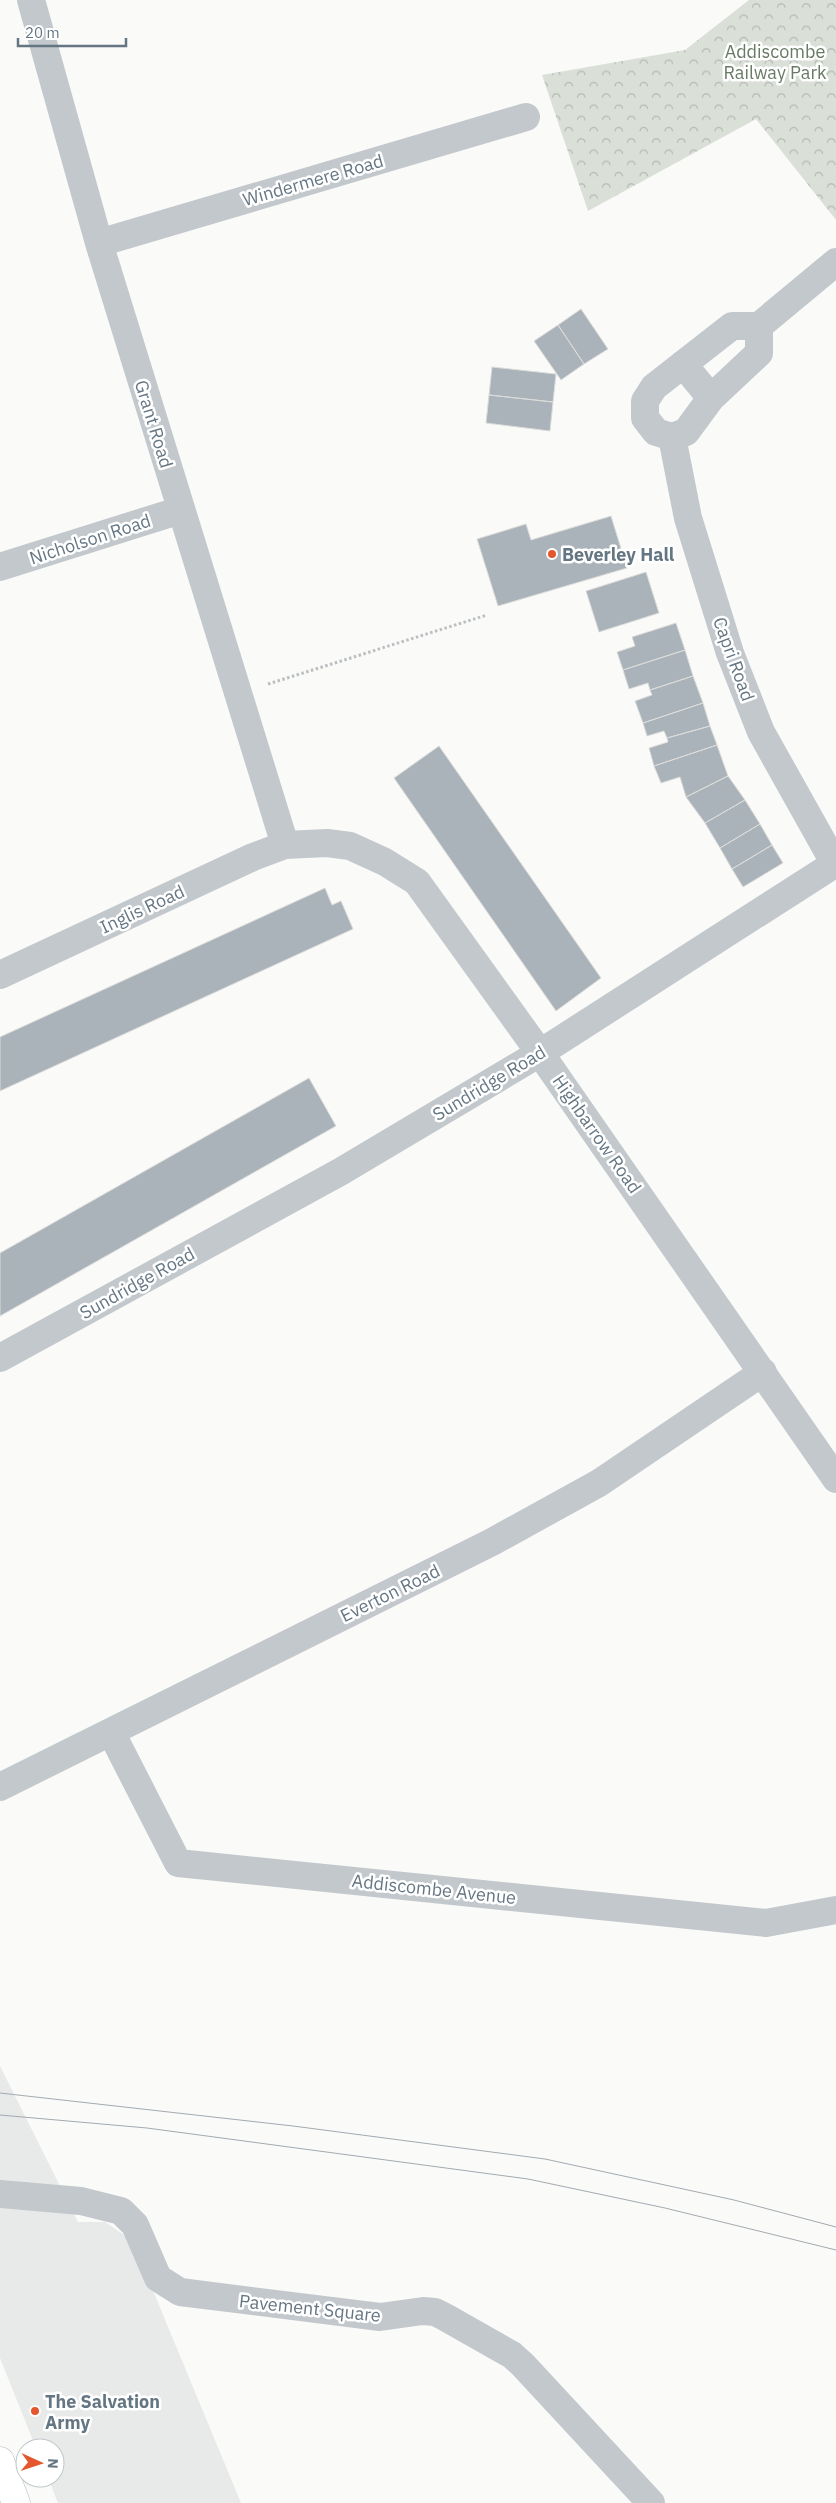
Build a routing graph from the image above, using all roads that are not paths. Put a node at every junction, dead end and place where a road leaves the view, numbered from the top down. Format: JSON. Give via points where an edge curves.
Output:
{"nodes":[{"id":1,"x":31,"y":0,"type":"edge"},
{"id":2,"x":526,"y":117,"type":"dead end"},
{"id":3,"x":99,"y":243,"type":"junction"},
{"id":4,"x":836,"y":262,"type":"edge"},
{"id":5,"x":759,"y":326,"type":"junction"},
{"id":6,"x":683,"y":364,"type":"junction"},
{"id":7,"x":711,"y":398,"type":"junction"},
{"id":8,"x":672,"y":436,"type":"junction"},
{"id":9,"x":181,"y":510,"type":"junction"},
{"id":10,"x":0,"y":567,"type":"edge"},
{"id":11,"x":285,"y":845,"type":"junction"},
{"id":12,"x":836,"y":864,"type":"edge"},
{"id":13,"x":0,"y":975,"type":"edge"},
{"id":14,"x":540,"y":1053,"type":"junction"},
{"id":15,"x":0,"y":1358,"type":"edge"},
{"id":16,"x":763,"y":1372,"type":"junction"},
{"id":17,"x":836,"y":1479,"type":"edge"},
{"id":18,"x":110,"y":1732,"type":"junction"},
{"id":19,"x":0,"y":1786,"type":"edge"},
{"id":20,"x":836,"y":1910,"type":"edge"},
{"id":21,"x":0,"y":2194,"type":"edge"},
{"id":22,"x":0,"y":2461,"type":"edge"},
{"id":23,"x":16,"y":2503,"type":"edge"},
{"id":24,"x":651,"y":2503,"type":"edge"}],
"edges":[{"from":1,"to":3,"type":"street","name":"Grant Road"},
{"from":2,"to":3,"type":"street","name":"Windermere Road"},
{"from":3,"to":9,"type":"street","name":"Grant Road"},
{"from":4,"to":5,"type":"street"},
{"from":5,"to":6,"type":"street","via":[[732,326]]},
{"from":5,"to":7,"type":"street","via":[[759,353]]},
{"from":6,"to":7,"type":"street"},
{"from":6,"to":8,"type":"street","via":[[654,387],[645,401],[645,418],[656,432]]},
{"from":7,"to":8,"type":"street","via":[[686,432]]},
{"from":8,"to":12,"type":"street","name":"Capri Road","via":[[688,518],[730,653],[761,732]]},
{"from":9,"to":10,"type":"street","name":"Nicholson Road"},
{"from":9,"to":11,"type":"street","name":"Grant Road"},
{"from":11,"to":13,"type":"street","name":"Inglis Road"},
{"from":11,"to":14,"type":"street","name":"Highbarrow Road","via":[[327,843],[350,846],[417,882]]},
{"from":12,"to":14,"type":"street","name":"Sundridge Road"},
{"from":14,"to":15,"type":"street","name":"Sundridge Road","via":[[340,1172]]},
{"from":14,"to":16,"type":"street","name":"Highbarrow Road"},
{"from":16,"to":17,"type":"street","name":"Highbarrow Road"},
{"from":16,"to":18,"type":"street","name":"Everton Road","via":[[599,1483],[492,1542]]},
{"from":18,"to":19,"type":"street","name":"Everton Road"},
{"from":18,"to":20,"type":"street","name":"Addiscombe Avenue","via":[[178,1862],[766,1923]]},
{"from":21,"to":24,"type":"street","name":"Pavement Square","via":[[81,2201],[121,2211],[135,2224],[158,2278],[180,2292],[380,2317],[435,2312],[512,2355]]},
{"from":22,"to":23,"type":"main road"}]}
